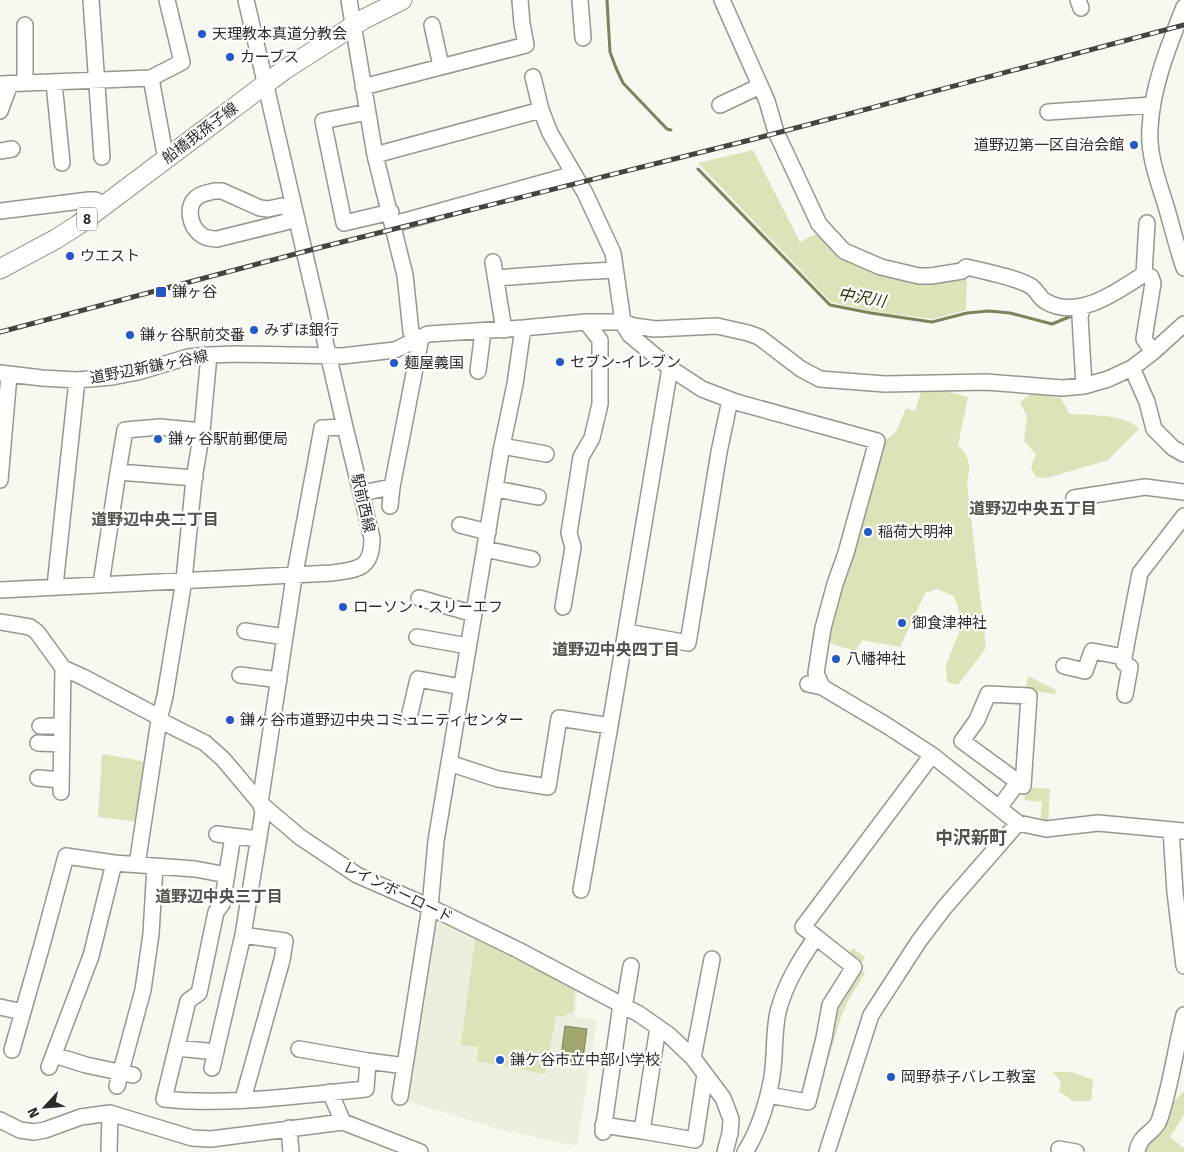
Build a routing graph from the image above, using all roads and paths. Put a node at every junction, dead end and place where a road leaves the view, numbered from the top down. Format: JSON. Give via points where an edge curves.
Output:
{"nodes":[{"id":1,"x":91,"y":0,"type":"edge"},
{"id":2,"x":167,"y":0,"type":"edge"},
{"id":3,"x":246,"y":0,"type":"edge"},
{"id":4,"x":349,"y":0,"type":"edge"},
{"id":5,"x":402,"y":0,"type":"edge"},
{"id":6,"x":520,"y":0,"type":"edge"},
{"id":7,"x":580,"y":0,"type":"edge"},
{"id":8,"x":722,"y":0,"type":"edge"},
{"id":9,"x":1184,"y":7,"type":"edge"},
{"id":10,"x":25,"y":25,"type":"dead end"},
{"id":11,"x":432,"y":25,"type":"dead end"},
{"id":12,"x":354,"y":26,"type":"junction"},
{"id":13,"x":584,"y":38,"type":"dead end"},
{"id":14,"x":442,"y":66,"type":"junction"},
{"id":15,"x":533,"y":76,"type":"dead end"},
{"id":16,"x":151,"y":78,"type":"junction"},
{"id":17,"x":96,"y":80,"type":"junction"},
{"id":18,"x":54,"y":82,"type":"junction"},
{"id":19,"x":11,"y":83,"type":"edge"},
{"id":20,"x":265,"y":84,"type":"junction"},
{"id":21,"x":760,"y":86,"type":"junction"},
{"id":22,"x":363,"y":87,"type":"junction"},
{"id":23,"x":720,"y":105,"type":"dead end"},
{"id":24,"x":1152,"y":105,"type":"junction"},
{"id":25,"x":541,"y":110,"type":"junction"},
{"id":26,"x":0,"y":111,"type":"edge"},
{"id":27,"x":367,"y":112,"type":"junction"},
{"id":28,"x":1048,"y":112,"type":"dead end"},
{"id":29,"x":376,"y":155,"type":"junction"},
{"id":30,"x":102,"y":157,"type":"dead end"},
{"id":31,"x":167,"y":159,"type":"junction"},
{"id":32,"x":62,"y":163,"type":"dead end"},
{"id":33,"x":574,"y":174,"type":"junction"},
{"id":34,"x":106,"y":205,"type":"junction"},
{"id":35,"x":0,"y":211,"type":"edge"},
{"id":36,"x":295,"y":211,"type":"junction"},
{"id":37,"x":392,"y":218,"type":"junction"},
{"id":38,"x":1147,"y":223,"type":"dead end"},
{"id":39,"x":493,"y":262,"type":"dead end"},
{"id":40,"x":1184,"y":268,"type":"edge"},
{"id":41,"x":0,"y":269,"type":"edge"},
{"id":42,"x":615,"y":270,"type":"junction"},
{"id":43,"x":1144,"y":274,"type":"junction"},
{"id":44,"x":496,"y":278,"type":"junction"},
{"id":45,"x":1083,"y":306,"type":"junction"},
{"id":46,"x":586,"y":322,"type":"junction"},
{"id":47,"x":623,"y":322,"type":"junction"},
{"id":48,"x":1184,"y":324,"type":"edge"},
{"id":49,"x":523,"y":328,"type":"junction"},
{"id":50,"x":504,"y":330,"type":"junction"},
{"id":51,"x":483,"y":331,"type":"junction"},
{"id":52,"x":417,"y":340,"type":"junction"},
{"id":53,"x":1153,"y":352,"type":"junction"},
{"id":54,"x":209,"y":355,"type":"junction"},
{"id":55,"x":329,"y":355,"type":"junction"},
{"id":56,"x":670,"y":368,"type":"junction"},
{"id":57,"x":1132,"y":368,"type":"junction"},
{"id":58,"x":478,"y":371,"type":"dead end"},
{"id":59,"x":5,"y":374,"type":"edge"},
{"id":60,"x":76,"y":380,"type":"junction"},
{"id":61,"x":1084,"y":386,"type":"junction"},
{"id":62,"x":730,"y":400,"type":"junction"},
{"id":63,"x":345,"y":427,"type":"junction"},
{"id":64,"x":202,"y":431,"type":"junction"},
{"id":65,"x":502,"y":446,"type":"junction"},
{"id":66,"x":546,"y":454,"type":"dead end"},
{"id":67,"x":1184,"y":454,"type":"edge"},
{"id":68,"x":118,"y":472,"type":"junction"},
{"id":69,"x":195,"y":478,"type":"junction"},
{"id":70,"x":0,"y":480,"type":"edge"},
{"id":71,"x":392,"y":487,"type":"junction"},
{"id":72,"x":496,"y":489,"type":"junction"},
{"id":73,"x":362,"y":492,"type":"junction"},
{"id":74,"x":1184,"y":492,"type":"edge"},
{"id":75,"x":538,"y":497,"type":"dead end"},
{"id":76,"x":1074,"y":498,"type":"dead end"},
{"id":77,"x":390,"y":506,"type":"dead end"},
{"id":78,"x":1184,"y":516,"type":"edge"},
{"id":79,"x":460,"y":525,"type":"dead end"},
{"id":80,"x":488,"y":532,"type":"junction"},
{"id":81,"x":485,"y":549,"type":"junction"},
{"id":82,"x":532,"y":559,"type":"dead end"},
{"id":83,"x":295,"y":575,"type":"junction"},
{"id":84,"x":184,"y":580,"type":"junction"},
{"id":85,"x":101,"y":584,"type":"junction"},
{"id":86,"x":55,"y":586,"type":"junction"},
{"id":87,"x":0,"y":590,"type":"edge"},
{"id":88,"x":419,"y":598,"type":"dead end"},
{"id":89,"x":563,"y":607,"type":"dead end"},
{"id":90,"x":474,"y":614,"type":"junction"},
{"id":91,"x":0,"y":622,"type":"edge"},
{"id":92,"x":245,"y":631,"type":"dead end"},
{"id":93,"x":626,"y":632,"type":"junction"},
{"id":94,"x":417,"y":636,"type":"dead end"},
{"id":95,"x":285,"y":637,"type":"junction"},
{"id":96,"x":468,"y":646,"type":"junction"},
{"id":97,"x":1124,"y":657,"type":"junction"},
{"id":98,"x":1064,"y":666,"type":"dead end"},
{"id":99,"x":63,"y":668,"type":"junction"},
{"id":100,"x":240,"y":675,"type":"dead end"},
{"id":101,"x":279,"y":680,"type":"junction"},
{"id":102,"x":462,"y":687,"type":"junction"},
{"id":103,"x":1124,"y":695,"type":"dead end"},
{"id":104,"x":410,"y":713,"type":"dead end"},
{"id":105,"x":159,"y":720,"type":"junction"},
{"id":106,"x":40,"y":726,"type":"dead end"},
{"id":107,"x":62,"y":726,"type":"junction"},
{"id":108,"x":610,"y":726,"type":"junction"},
{"id":109,"x":38,"y":743,"type":"dead end"},
{"id":110,"x":61,"y":744,"type":"junction"},
{"id":111,"x":932,"y":755,"type":"junction"},
{"id":112,"x":449,"y":763,"type":"junction"},
{"id":113,"x":38,"y":778,"type":"dead end"},
{"id":114,"x":1018,"y":782,"type":"junction"},
{"id":115,"x":260,"y":803,"type":"junction"},
{"id":116,"x":999,"y":808,"type":"junction"},
{"id":117,"x":1018,"y":824,"type":"junction"},
{"id":118,"x":1177,"y":831,"type":"edge"},
{"id":119,"x":217,"y":834,"type":"dead end"},
{"id":120,"x":233,"y":836,"type":"junction"},
{"id":121,"x":259,"y":839,"type":"junction"},
{"id":122,"x":114,"y":863,"type":"junction"},
{"id":123,"x":137,"y":864,"type":"junction"},
{"id":124,"x":155,"y":866,"type":"junction"},
{"id":125,"x":227,"y":875,"type":"junction"},
{"id":126,"x":581,"y":890,"type":"dead end"},
{"id":127,"x":430,"y":907,"type":"junction"},
{"id":128,"x":243,"y":935,"type":"junction"},
{"id":129,"x":816,"y":936,"type":"junction"},
{"id":130,"x":714,"y":964,"type":"dead end"},
{"id":131,"x":631,"y":966,"type":"dead end"},
{"id":132,"x":1184,"y":966,"type":"edge"},
{"id":133,"x":623,"y":1006,"type":"junction"},
{"id":134,"x":0,"y":1007,"type":"edge"},
{"id":135,"x":23,"y":1012,"type":"junction"},
{"id":136,"x":1184,"y":1015,"type":"edge"},
{"id":137,"x":658,"y":1027,"type":"junction"},
{"id":138,"x":177,"y":1048,"type":"junction"},
{"id":139,"x":299,"y":1049,"type":"dead end"},
{"id":140,"x":12,"y":1050,"type":"dead end"},
{"id":141,"x":216,"y":1052,"type":"junction"},
{"id":142,"x":693,"y":1058,"type":"junction"},
{"id":143,"x":368,"y":1061,"type":"junction"},
{"id":144,"x":404,"y":1066,"type":"junction"},
{"id":145,"x":212,"y":1068,"type":"dead end"},
{"id":146,"x":705,"y":1074,"type":"junction"},
{"id":147,"x":330,"y":1092,"type":"junction"},
{"id":148,"x":768,"y":1095,"type":"junction"},
{"id":149,"x":400,"y":1097,"type":"dead end"},
{"id":150,"x":243,"y":1099,"type":"junction"},
{"id":151,"x":110,"y":1113,"type":"junction"},
{"id":152,"x":0,"y":1120,"type":"edge"},
{"id":153,"x":344,"y":1122,"type":"junction"},
{"id":154,"x":289,"y":1128,"type":"junction"},
{"id":155,"x":642,"y":1131,"type":"junction"},
{"id":156,"x":403,"y":1148,"type":"edge"},
{"id":157,"x":1059,"y":1149,"type":"dead end"},
{"id":158,"x":109,"y":1152,"type":"edge"},
{"id":159,"x":291,"y":1152,"type":"edge"},
{"id":160,"x":420,"y":1152,"type":"edge"},
{"id":161,"x":726,"y":1152,"type":"edge"},
{"id":162,"x":744,"y":1152,"type":"edge"},
{"id":163,"x":827,"y":1152,"type":"edge"},
{"id":164,"x":1076,"y":1152,"type":"edge"},
{"id":165,"x":1137,"y":1152,"type":"edge"}],
"edges":[{"from":1,"to":17,"type":"street"},
{"from":2,"to":16,"type":"street","via":[[182,62]]},
{"from":3,"to":20,"type":"street","name":"駅前西線"},
{"from":4,"to":12,"type":"street"},
{"from":5,"to":12,"type":"main road","name":"船橋我孫子線","number":"8"},
{"from":6,"to":14,"type":"street","via":[[526,45]]},
{"from":7,"to":13,"type":"street"},
{"from":8,"to":21,"type":"street"},
{"from":9,"to":24,"type":"street","via":[[1167,50]]},
{"from":10,"to":19,"type":"street"},
{"from":11,"to":14,"type":"street"},
{"from":12,"to":20,"type":"main road","name":"船橋我孫子線","number":"8"},
{"from":12,"to":22,"type":"street"},
{"from":14,"to":22,"type":"street"},
{"from":15,"to":25,"type":"street"},
{"from":16,"to":17,"type":"street"},
{"from":16,"to":31,"type":"street"},
{"from":17,"to":18,"type":"street"},
{"from":17,"to":30,"type":"street"},
{"from":18,"to":19,"type":"street"},
{"from":18,"to":32,"type":"street"},
{"from":19,"to":26,"type":"street"},
{"from":20,"to":31,"type":"main road","name":"船橋我孫子線","number":"8"},
{"from":20,"to":36,"type":"street","name":"駅前西線"},
{"from":21,"to":23,"type":"street"},
{"from":21,"to":45,"type":"street","via":[[776,132],[819,224],[844,250],[881,267],[919,276],[947,274],[966,267],[1032,287],[1044,301],[1059,307]]},
{"from":22,"to":27,"type":"street"},
{"from":24,"to":28,"type":"street"},
{"from":24,"to":40,"type":"street","via":[[1150,150]]},
{"from":25,"to":29,"type":"street"},
{"from":25,"to":33,"type":"street","via":[[550,133]]},
{"from":27,"to":29,"type":"street"},
{"from":27,"to":37,"type":"street","via":[[323,121],[344,222]]},
{"from":29,"to":37,"type":"street"},
{"from":31,"to":34,"type":"main road","name":"船橋我孫子線","number":"8"},
{"from":33,"to":37,"type":"street"},
{"from":33,"to":42,"type":"street","via":[[612,253]]},
{"from":34,"to":35,"type":"street","via":[[89,200]]},
{"from":34,"to":41,"type":"main road","name":"船橋我孫子線","number":"8","via":[[56,239]]},
{"from":36,"to":36,"type":"street","via":[[286,222],[210,239],[194,228],[190,212],[195,198],[214,191],[222,191],[260,208],[282,206]]},
{"from":36,"to":55,"type":"street","name":"駅前西線"},
{"from":37,"to":52,"type":"street","via":[[405,275],[411,332]]},
{"from":38,"to":43,"type":"street"},
{"from":39,"to":44,"type":"street"},
{"from":42,"to":44,"type":"street"},
{"from":42,"to":47,"type":"street"},
{"from":43,"to":45,"type":"street","via":[[1109,297]]},
{"from":43,"to":53,"type":"street","via":[[1151,277],[1152,283],[1144,338]]},
{"from":44,"to":50,"type":"street"},
{"from":45,"to":61,"type":"street","via":[[1080,317]]},
{"from":46,"to":47,"type":"street","name":"道野辺新鎌ヶ谷線"},
{"from":46,"to":49,"type":"street","name":"道野辺新鎌ヶ谷線"},
{"from":46,"to":89,"type":"street","via":[[600,340],[600,404],[592,438],[582,457],[569,533],[573,547]]},
{"from":47,"to":56,"type":"street","via":[[630,335]]},
{"from":47,"to":61,"type":"street","name":"道野辺新鎌ヶ谷線","via":[[655,329],[717,326],[748,333],[820,379],[885,384],[986,382],[1062,388]]},
{"from":48,"to":53,"type":"street","name":"道野辺新鎌ヶ谷線"},
{"from":49,"to":50,"type":"street","name":"道野辺新鎌ヶ谷線"},
{"from":49,"to":65,"type":"street"},
{"from":50,"to":51,"type":"street","name":"道野辺新鎌ヶ谷線"},
{"from":51,"to":52,"type":"street","name":"道野辺新鎌ヶ谷線","via":[[428,334]]},
{"from":51,"to":58,"type":"street"},
{"from":52,"to":55,"type":"street","name":"道野辺新鎌ヶ谷線","via":[[395,350]]},
{"from":52,"to":71,"type":"street","via":[[420,343]]},
{"from":53,"to":57,"type":"street","name":"道野辺新鎌ヶ谷線"},
{"from":54,"to":55,"type":"street","name":"道野辺新鎌ヶ谷線"},
{"from":54,"to":60,"type":"street","name":"道野辺新鎌ヶ谷線","via":[[112,377]]},
{"from":54,"to":64,"type":"street"},
{"from":55,"to":63,"type":"street","name":"駅前西線"},
{"from":56,"to":62,"type":"street","via":[[702,389]]},
{"from":56,"to":93,"type":"street"},
{"from":57,"to":61,"type":"street","name":"道野辺新鎌ヶ谷線"},
{"from":57,"to":67,"type":"street","via":[[1147,402],[1154,429]]},
{"from":59,"to":60,"type":"street","name":"道野辺新鎌ヶ谷線"},
{"from":59,"to":70,"type":"street","via":[[5,433]]},
{"from":60,"to":86,"type":"street"},
{"from":62,"to":93,"type":"street","via":[[688,643]]},
{"from":62,"to":111,"type":"street","via":[[876,441],[823,628],[815,686]]},
{"from":63,"to":73,"type":"street","name":"駅前西線"},
{"from":63,"to":83,"type":"street","via":[[322,423]]},
{"from":64,"to":68,"type":"street","via":[[160,427],[125,430]]},
{"from":64,"to":69,"type":"street"},
{"from":65,"to":66,"type":"street"},
{"from":65,"to":72,"type":"street"},
{"from":68,"to":69,"type":"street"},
{"from":68,"to":85,"type":"street"},
{"from":69,"to":84,"type":"street"},
{"from":71,"to":73,"type":"street"},
{"from":71,"to":77,"type":"street"},
{"from":72,"to":75,"type":"street"},
{"from":72,"to":80,"type":"street"},
{"from":73,"to":83,"type":"street","name":"駅前西線","via":[[372,538],[372,553],[364,566]]},
{"from":74,"to":76,"type":"street","via":[[1145,487]]},
{"from":78,"to":97,"type":"street","via":[[1140,573]]},
{"from":79,"to":80,"type":"street"},
{"from":80,"to":81,"type":"street"},
{"from":81,"to":82,"type":"street"},
{"from":81,"to":90,"type":"street"},
{"from":83,"to":84,"type":"street","name":"駅前西線"},
{"from":83,"to":95,"type":"street"},
{"from":84,"to":85,"type":"street","name":"駅前西線"},
{"from":84,"to":105,"type":"street","via":[[166,696]]},
{"from":85,"to":86,"type":"street","name":"駅前西線"},
{"from":86,"to":87,"type":"street","name":"駅前西線"},
{"from":88,"to":90,"type":"street"},
{"from":90,"to":96,"type":"street"},
{"from":91,"to":99,"type":"street","name":"レインボーロード","via":[[21,624],[37,632]]},
{"from":92,"to":95,"type":"street"},
{"from":93,"to":108,"type":"street"},
{"from":94,"to":96,"type":"street"},
{"from":95,"to":101,"type":"street"},
{"from":96,"to":102,"type":"street"},
{"from":97,"to":98,"type":"street","via":[[1092,650],[1084,674]]},
{"from":97,"to":103,"type":"street","via":[[1124,663],[1130,667]]},
{"from":99,"to":105,"type":"street","name":"レインボーロード"},
{"from":99,"to":107,"type":"street"},
{"from":100,"to":101,"type":"street"},
{"from":101,"to":115,"type":"street"},
{"from":102,"to":104,"type":"street","via":[[418,679]]},
{"from":102,"to":112,"type":"street"},
{"from":105,"to":115,"type":"street","name":"レインボーロード","via":[[205,743]]},
{"from":105,"to":123,"type":"street"},
{"from":106,"to":107,"type":"street"},
{"from":107,"to":110,"type":"street"},
{"from":108,"to":112,"type":"street","via":[[560,718],[548,787],[498,779]]},
{"from":108,"to":126,"type":"street"},
{"from":109,"to":110,"type":"street"},
{"from":110,"to":113,"type":"street","via":[[61,786]]},
{"from":111,"to":116,"type":"street"},
{"from":111,"to":129,"type":"street","via":[[803,927]]},
{"from":112,"to":127,"type":"street","via":[[436,841]]},
{"from":114,"to":114,"type":"street","via":[[962,741],[977,720],[988,694],[1029,696],[1023,786]]},
{"from":114,"to":116,"type":"street"},
{"from":115,"to":121,"type":"street","via":[[263,812]]},
{"from":115,"to":127,"type":"street","name":"レインボーロード","via":[[300,837],[357,875]]},
{"from":116,"to":117,"type":"street"},
{"from":117,"to":118,"type":"street","via":[[1046,830],[1098,823]]},
{"from":117,"to":163,"type":"street","via":[[919,940],[871,1015]]},
{"from":118,"to":132,"type":"street","via":[[1175,892]]},
{"from":119,"to":120,"type":"street"},
{"from":120,"to":121,"type":"street"},
{"from":120,"to":125,"type":"street"},
{"from":121,"to":128,"type":"street"},
{"from":122,"to":123,"type":"street"},
{"from":122,"to":124,"type":"street","via":[[91,956],[52,1061],[123,1078],[136,1039],[150,943]]},
{"from":122,"to":135,"type":"street","via":[[66,856]]},
{"from":123,"to":124,"type":"street"},
{"from":124,"to":125,"type":"street"},
{"from":125,"to":138,"type":"street","via":[[199,993],[188,1002]]},
{"from":127,"to":133,"type":"street","name":"レインボーロード"},
{"from":127,"to":144,"type":"street"},
{"from":128,"to":141,"type":"street"},
{"from":128,"to":150,"type":"street","via":[[285,941]]},
{"from":129,"to":148,"type":"street","via":[[789,982],[778,1013]]},
{"from":129,"to":148,"type":"street","via":[[854,967],[830,1005],[808,1102]]},
{"from":130,"to":142,"type":"street"},
{"from":131,"to":133,"type":"street"},
{"from":133,"to":137,"type":"street","name":"レインボーロード"},
{"from":133,"to":155,"type":"street","via":[[603,1129]]},
{"from":134,"to":135,"type":"street"},
{"from":135,"to":140,"type":"street"},
{"from":136,"to":165,"type":"street","via":[[1158,1124],[1147,1133]]},
{"from":137,"to":142,"type":"street","name":"レインボーロード"},
{"from":137,"to":155,"type":"street"},
{"from":138,"to":141,"type":"street"},
{"from":138,"to":150,"type":"street","via":[[164,1099]]},
{"from":139,"to":143,"type":"street"},
{"from":141,"to":145,"type":"street"},
{"from":142,"to":146,"type":"street","name":"レインボーロード"},
{"from":143,"to":144,"type":"street"},
{"from":143,"to":147,"type":"street","via":[[366,1089]]},
{"from":144,"to":149,"type":"street"},
{"from":146,"to":155,"type":"street","via":[[695,1140]]},
{"from":146,"to":161,"type":"street","name":"レインボーロード","via":[[723,1098],[731,1119]]},
{"from":147,"to":150,"type":"street"},
{"from":147,"to":153,"type":"street"},
{"from":148,"to":162,"type":"street","via":[[753,1139]]},
{"from":151,"to":152,"type":"street","via":[[81,1117],[34,1132],[20,1130]]},
{"from":151,"to":154,"type":"street","via":[[192,1138],[212,1139]]},
{"from":151,"to":158,"type":"street"},
{"from":153,"to":154,"type":"street"},
{"from":153,"to":156,"type":"street"},
{"from":154,"to":159,"type":"street"},
{"from":156,"to":160,"type":"street"},
{"from":157,"to":164,"type":"street"}]}
